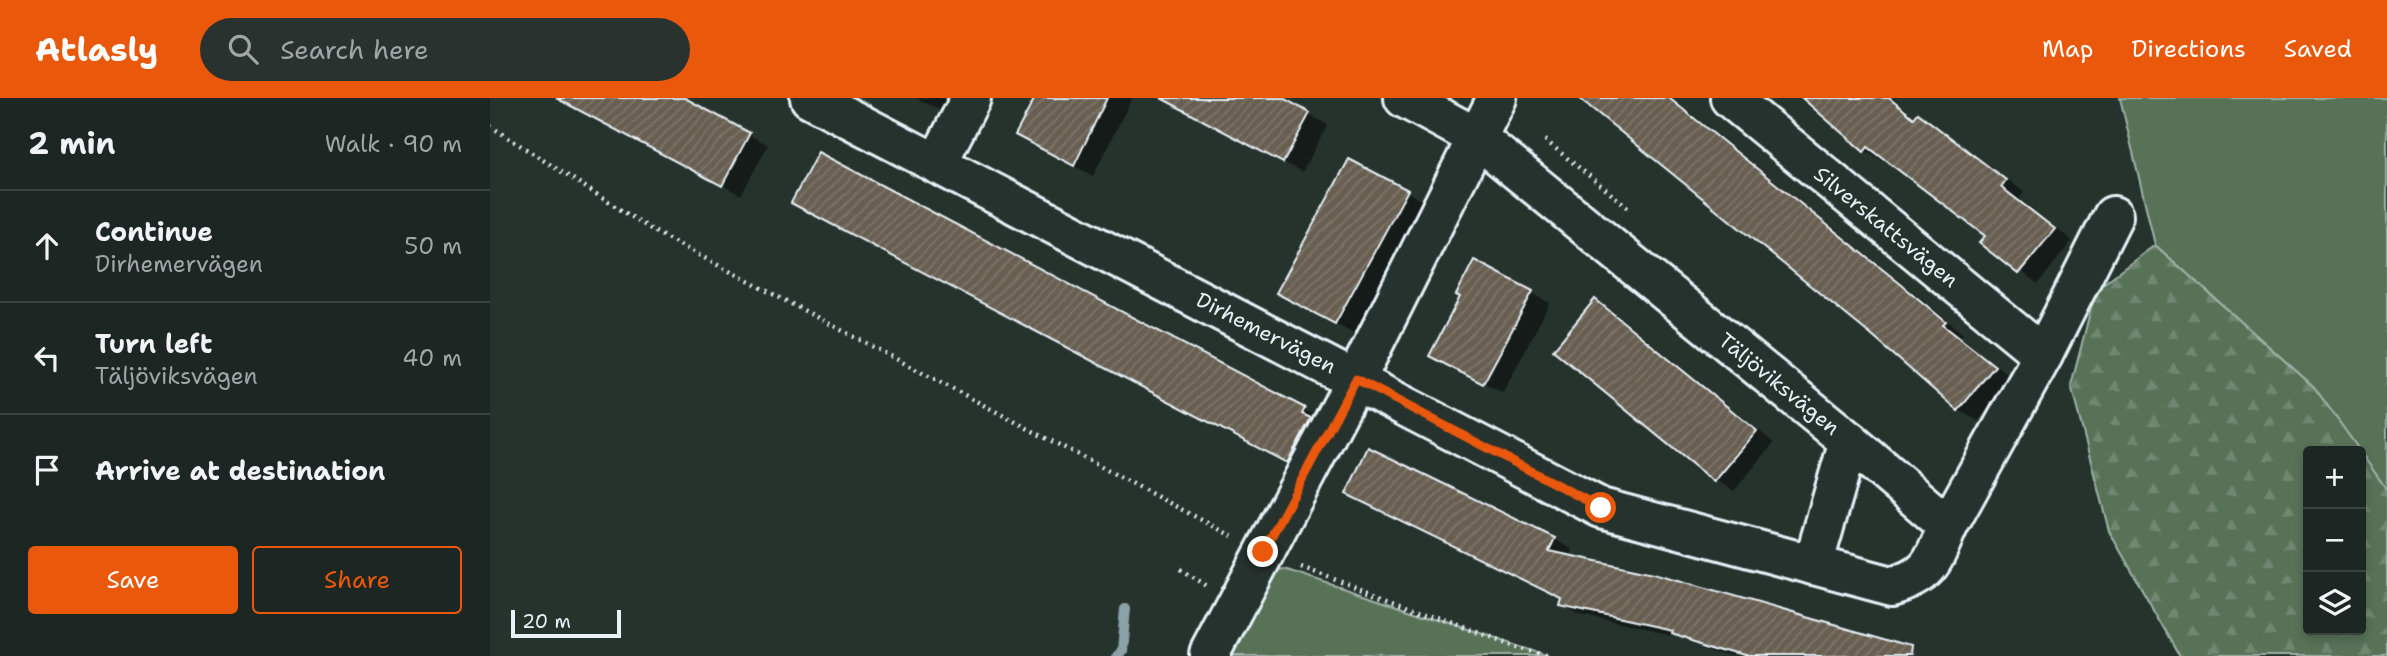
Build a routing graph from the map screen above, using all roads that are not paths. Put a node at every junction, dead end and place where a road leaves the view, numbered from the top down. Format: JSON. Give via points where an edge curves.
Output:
{"nodes":[{"id":1,"x":810,"y":98,"type":"edge"},
{"id":2,"x":971,"y":98,"type":"edge"},
{"id":3,"x":1404,"y":98,"type":"edge"},
{"id":4,"x":1497,"y":98,"type":"edge"},
{"id":5,"x":1730,"y":98,"type":"edge"},
{"id":6,"x":1476,"y":137,"type":"junction"},
{"id":7,"x":937,"y":164,"type":"junction"},
{"id":8,"x":2113,"y":216,"type":"dead end"},
{"id":9,"x":2043,"y":355,"type":"junction"},
{"id":10,"x":1356,"y":379,"type":"junction"},
{"id":11,"x":1849,"y":442,"type":"junction"},
{"id":12,"x":1948,"y":526,"type":"junction"},
{"id":13,"x":1813,"y":565,"type":"junction"},
{"id":14,"x":1210,"y":656,"type":"edge"}],
"edges":[{"from":1,"to":7,"type":"street","name":"Dirhemervägen"},
{"from":2,"to":7,"type":"street"},
{"from":3,"to":6,"type":"street","name":"Täljöviksvägen"},
{"from":4,"to":6,"type":"street"},
{"from":5,"to":9,"type":"street","name":"Silverskattsvägen"},
{"from":6,"to":10,"type":"street"},
{"from":6,"to":11,"type":"street","name":"Täljöviksvägen"},
{"from":7,"to":10,"type":"street","name":"Dirhemervägen"},
{"from":8,"to":9,"type":"street"},
{"from":9,"to":12,"type":"street"},
{"from":10,"to":13,"type":"street","name":"Dirhemervägen","via":[[1601,508]]},
{"from":10,"to":14,"type":"street"},
{"from":11,"to":12,"type":"street","name":"Täljöviksvägen"},
{"from":11,"to":13,"type":"street"},
{"from":12,"to":13,"type":"street","via":[[1932,565],[1914,579],[1892,586]]}]}
